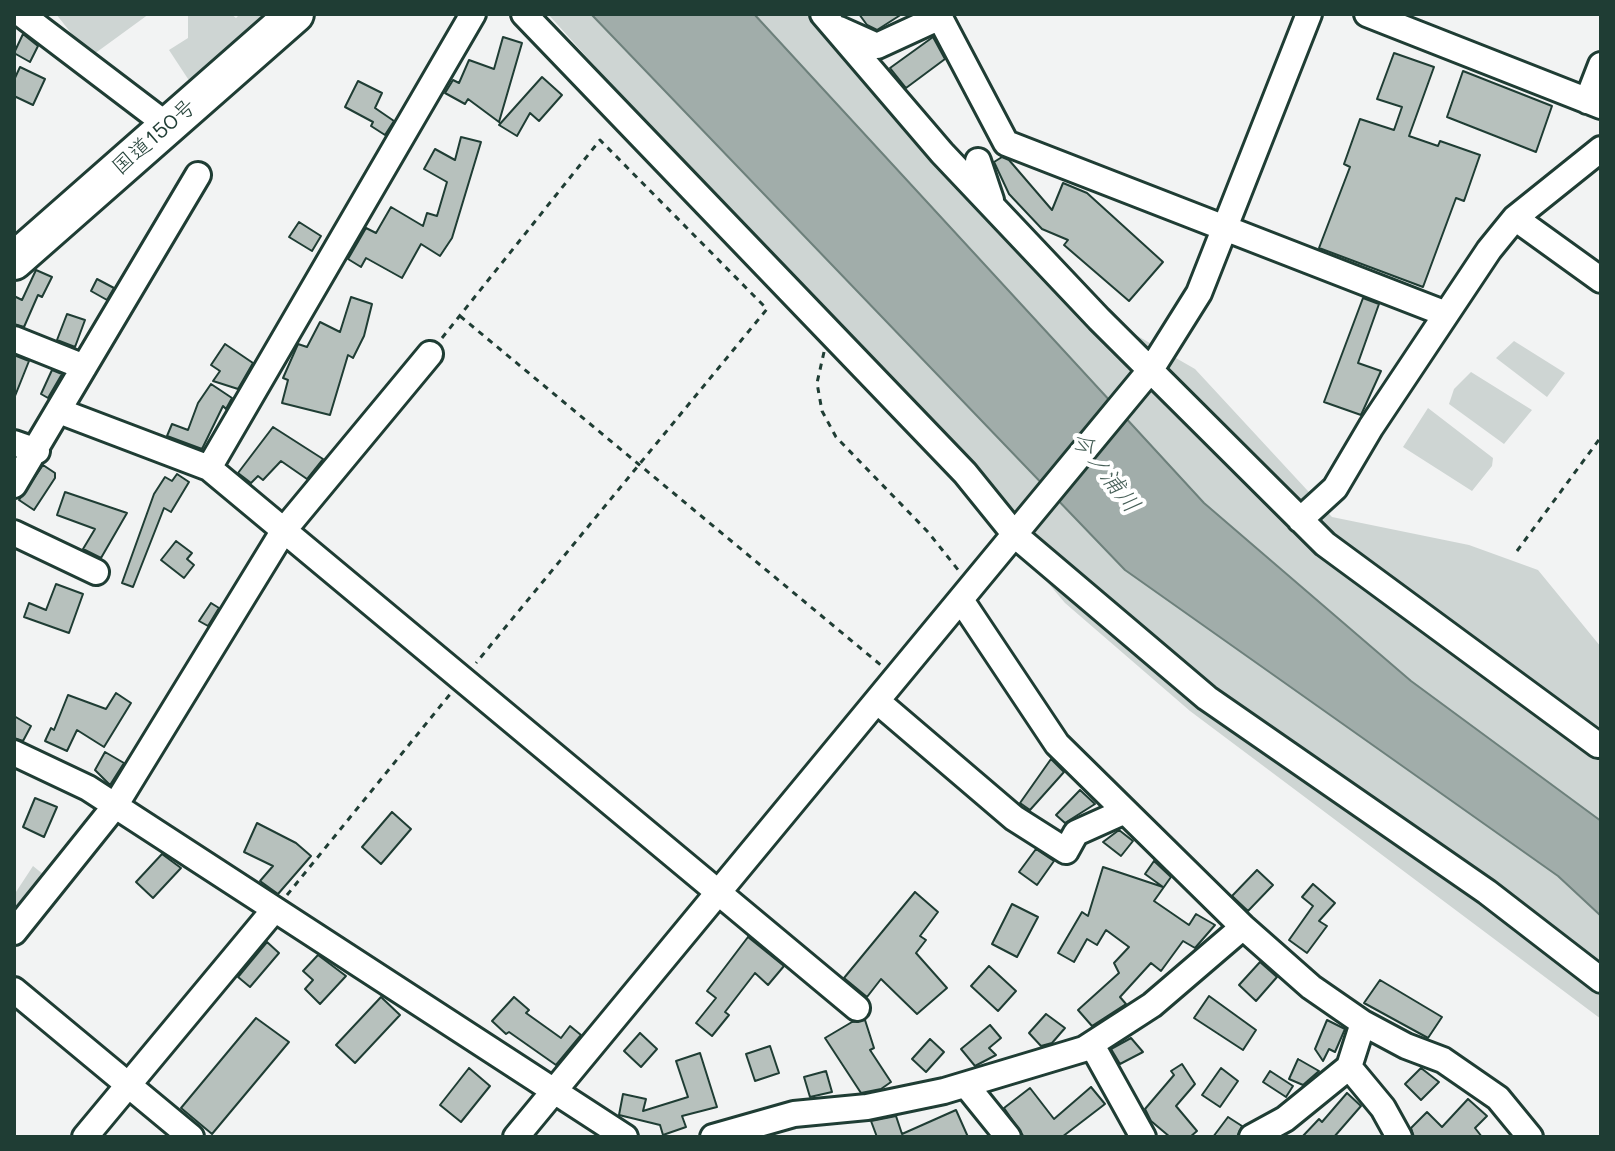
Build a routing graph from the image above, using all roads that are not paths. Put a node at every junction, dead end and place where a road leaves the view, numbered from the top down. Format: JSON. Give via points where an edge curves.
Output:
{"nodes":[{"id":1,"x":21,"y":14,"type":"edge"},
{"id":2,"x":295,"y":14,"type":"edge"},
{"id":3,"x":473,"y":14,"type":"edge"},
{"id":4,"x":524,"y":14,"type":"edge"},
{"id":5,"x":1309,"y":14,"type":"edge"},
{"id":6,"x":1367,"y":14,"type":"edge"},
{"id":7,"x":939,"y":16,"type":"edge"},
{"id":8,"x":827,"y":19,"type":"edge"},
{"id":9,"x":1601,"y":65,"type":"edge"},
{"id":10,"x":1594,"y":103,"type":"edge"},
{"id":11,"x":167,"y":125,"type":"junction"},
{"id":12,"x":1601,"y":149,"type":"edge"},
{"id":13,"x":978,"y":161,"type":"dead end"},
{"id":14,"x":198,"y":175,"type":"dead end"},
{"id":15,"x":993,"y":207,"type":"junction"},
{"id":16,"x":1515,"y":218,"type":"junction"},
{"id":17,"x":1227,"y":228,"type":"junction"},
{"id":18,"x":14,"y":261,"type":"edge"},
{"id":19,"x":1601,"y":280,"type":"edge"},
{"id":20,"x":1446,"y":314,"type":"junction"},
{"id":21,"x":14,"y":339,"type":"edge"},
{"id":22,"x":430,"y":354,"type":"road end"},
{"id":23,"x":84,"y":367,"type":"junction"},
{"id":24,"x":1151,"y":370,"type":"junction"},
{"id":25,"x":59,"y":411,"type":"junction"},
{"id":26,"x":26,"y":447,"type":"edge"},
{"id":27,"x":209,"y":468,"type":"junction"},
{"id":28,"x":14,"y":485,"type":"edge"},
{"id":29,"x":1300,"y":520,"type":"junction"},
{"id":30,"x":284,"y":530,"type":"junction"},
{"id":31,"x":14,"y":533,"type":"edge"},
{"id":32,"x":1018,"y":533,"type":"junction"},
{"id":33,"x":96,"y":572,"type":"dead end"},
{"id":34,"x":966,"y":593,"type":"junction"},
{"id":35,"x":877,"y":701,"type":"junction"},
{"id":36,"x":1598,"y":745,"type":"dead end"},
{"id":37,"x":14,"y":753,"type":"edge"},
{"id":38,"x":115,"y":806,"type":"junction"},
{"id":39,"x":1125,"y":811,"type":"junction"},
{"id":40,"x":718,"y":893,"type":"junction"},
{"id":41,"x":274,"y":910,"type":"junction"},
{"id":42,"x":1243,"y":927,"type":"junction"},
{"id":43,"x":14,"y":932,"type":"edge"},
{"id":44,"x":1601,"y":980,"type":"edge"},
{"id":45,"x":14,"y":990,"type":"edge"},
{"id":46,"x":857,"y":1008,"type":"dead end"},
{"id":47,"x":1363,"y":1023,"type":"junction"},
{"id":48,"x":1092,"y":1045,"type":"junction"},
{"id":49,"x":1349,"y":1067,"type":"junction"},
{"id":50,"x":128,"y":1085,"type":"junction"},
{"id":51,"x":966,"y":1085,"type":"junction"},
{"id":52,"x":553,"y":1092,"type":"junction"},
{"id":53,"x":85,"y":1137,"type":"edge"},
{"id":54,"x":191,"y":1137,"type":"edge"},
{"id":55,"x":516,"y":1137,"type":"edge"},
{"id":56,"x":625,"y":1137,"type":"edge"},
{"id":57,"x":713,"y":1137,"type":"edge"},
{"id":58,"x":1008,"y":1137,"type":"edge"},
{"id":59,"x":1143,"y":1137,"type":"edge"},
{"id":60,"x":1252,"y":1137,"type":"edge"},
{"id":61,"x":1399,"y":1137,"type":"edge"},
{"id":62,"x":1530,"y":1137,"type":"edge"}],
"edges":[{"from":1,"to":11,"type":"street"},
{"from":2,"to":11,"type":"highway","name":"国道150号"},
{"from":3,"to":27,"type":"street"},
{"from":4,"to":32,"type":"street"},
{"from":5,"to":17,"type":"street"},
{"from":6,"to":10,"type":"street"},
{"from":7,"to":8,"type":"street","via":[[877,46],[856,40]]},
{"from":7,"to":17,"type":"street","via":[[1006,143]]},
{"from":8,"to":15,"type":"street"},
{"from":9,"to":10,"type":"street"},
{"from":11,"to":18,"type":"highway","name":"国道150号"},
{"from":12,"to":16,"type":"street"},
{"from":13,"to":15,"type":"street"},
{"from":14,"to":23,"type":"street"},
{"from":15,"to":24,"type":"street"},
{"from":16,"to":19,"type":"street"},
{"from":16,"to":20,"type":"street"},
{"from":17,"to":20,"type":"street"},
{"from":17,"to":24,"type":"street","via":[[1199,293]]},
{"from":20,"to":29,"type":"street","via":[[1335,488]]},
{"from":21,"to":23,"type":"street"},
{"from":22,"to":30,"type":"street"},
{"from":23,"to":25,"type":"street"},
{"from":24,"to":29,"type":"street"},
{"from":24,"to":32,"type":"street"},
{"from":25,"to":26,"type":"street"},
{"from":25,"to":27,"type":"street"},
{"from":26,"to":28,"type":"street"},
{"from":27,"to":30,"type":"street"},
{"from":29,"to":36,"type":"street","via":[[1337,553]]},
{"from":30,"to":38,"type":"street"},
{"from":30,"to":40,"type":"street"},
{"from":31,"to":33,"type":"street"},
{"from":32,"to":34,"type":"street"},
{"from":32,"to":44,"type":"street","via":[[1207,698],[1487,892]]},
{"from":34,"to":35,"type":"street"},
{"from":34,"to":39,"type":"street","via":[[1057,744]]},
{"from":35,"to":39,"type":"street","via":[[1014,818],[1066,851],[1076,833]]},
{"from":35,"to":40,"type":"street"},
{"from":37,"to":38,"type":"street"},
{"from":38,"to":41,"type":"street"},
{"from":38,"to":43,"type":"street"},
{"from":39,"to":42,"type":"street"},
{"from":40,"to":46,"type":"street"},
{"from":40,"to":52,"type":"street"},
{"from":41,"to":50,"type":"street"},
{"from":41,"to":52,"type":"street"},
{"from":42,"to":47,"type":"street","via":[[1311,987]]},
{"from":42,"to":48,"type":"street","via":[[1152,1005]]},
{"from":45,"to":50,"type":"street"},
{"from":47,"to":49,"type":"street"},
{"from":47,"to":62,"type":"street","via":[[1443,1060],[1498,1098]]},
{"from":48,"to":51,"type":"street"},
{"from":48,"to":59,"type":"street"},
{"from":49,"to":60,"type":"street","via":[[1285,1119]]},
{"from":49,"to":61,"type":"street"},
{"from":50,"to":53,"type":"street"},
{"from":50,"to":54,"type":"street"},
{"from":51,"to":57,"type":"street","via":[[867,1107],[794,1114]]},
{"from":51,"to":58,"type":"street"},
{"from":52,"to":55,"type":"street"},
{"from":52,"to":56,"type":"street"}]}
